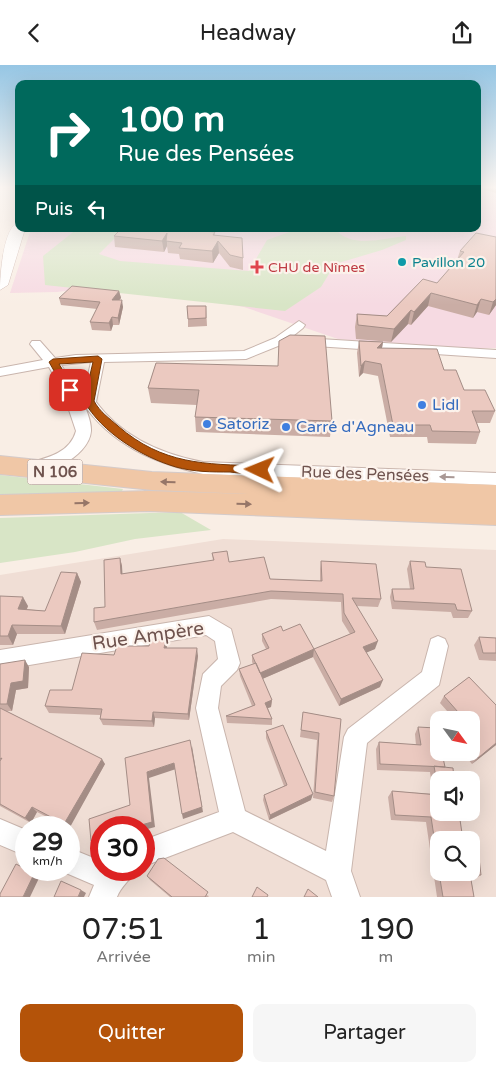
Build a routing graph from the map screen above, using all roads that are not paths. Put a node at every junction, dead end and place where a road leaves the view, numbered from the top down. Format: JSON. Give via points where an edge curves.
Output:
{"nodes":[{"id":1,"x":12,"y":227,"type":"edge"},
{"id":2,"x":17,"y":232,"type":"edge"},
{"id":3,"x":0,"y":254,"type":"edge"},
{"id":4,"x":0,"y":285,"type":"edge"},
{"id":5,"x":300,"y":325,"type":"dead end"},
{"id":6,"x":280,"y":341,"type":"junction"},
{"id":7,"x":36,"y":344,"type":"junction"},
{"id":8,"x":496,"y":353,"type":"edge"},
{"id":9,"x":76,"y":359,"type":"junction"},
{"id":10,"x":98,"y":359,"type":"junction"},
{"id":11,"x":53,"y":362,"type":"junction"},
{"id":12,"x":0,"y":366,"type":"edge"},
{"id":13,"x":20,"y":367,"type":"junction"},
{"id":14,"x":0,"y":372,"type":"edge"},
{"id":15,"x":8,"y":467,"type":"edge"},
{"id":16,"x":496,"y":479,"type":"edge"},
{"id":17,"x":496,"y":495,"type":"edge"},
{"id":18,"x":0,"y":505,"type":"edge"},
{"id":19,"x":496,"y":514,"type":"edge"},
{"id":20,"x":438,"y":646,"type":"dead end"},
{"id":21,"x":0,"y":659,"type":"edge"},
{"id":22,"x":234,"y":819,"type":"junction"},
{"id":23,"x":0,"y":832,"type":"edge"},
{"id":24,"x":15,"y":838,"type":"edge"},
{"id":25,"x":155,"y":849,"type":"edge"},
{"id":26,"x":80,"y":866,"type":"edge"},
{"id":27,"x":337,"y":871,"type":"junction"},
{"id":28,"x":111,"y":882,"type":"edge"},
{"id":29,"x":346,"y":897,"type":"edge"}],
"edges":[{"from":1,"to":3,"type":"main road"},
{"from":2,"to":4,"type":"main road"},
{"from":5,"to":6,"type":"street"},
{"from":6,"to":8,"type":"street"},
{"from":6,"to":10,"type":"street","via":[[246,355]]},
{"from":7,"to":9,"type":"street"},
{"from":7,"to":11,"type":"street"},
{"from":7,"to":13,"type":"street","via":[[34,358]]},
{"from":9,"to":10,"type":"street"},
{"from":9,"to":11,"type":"street"},
{"from":16,"to":10,"type":"street","name":"Rue des Pensées","one_way":true,"via":[[203,467],[178,463],[147,451],[124,437],[95,412],[89,401]]},
{"from":11,"to":13,"type":"street"},
{"from":11,"to":15,"type":"street","via":[[66,381],[83,433],[67,455],[53,463],[40,467]]},
{"from":12,"to":13,"type":"street"},
{"from":13,"to":14,"type":"street"},
{"from":17,"to":15,"type":"main road","number":"N 106","one_way":true,"via":[[152,481]]},
{"from":18,"to":19,"type":"main road","number":"N 106","one_way":true,"via":[[149,501]]},
{"from":20,"to":27,"type":"street","via":[[431,678],[356,737]]},
{"from":21,"to":22,"type":"street","name":"Rue Ampère","via":[[209,625],[224,636],[229,663],[211,681],[207,708]]},
{"from":22,"to":25,"type":"street"},
{"from":22,"to":27,"type":"street"},
{"from":23,"to":24,"type":"street"},
{"from":26,"to":28,"type":"street"},
{"from":27,"to":29,"type":"street"}]}
